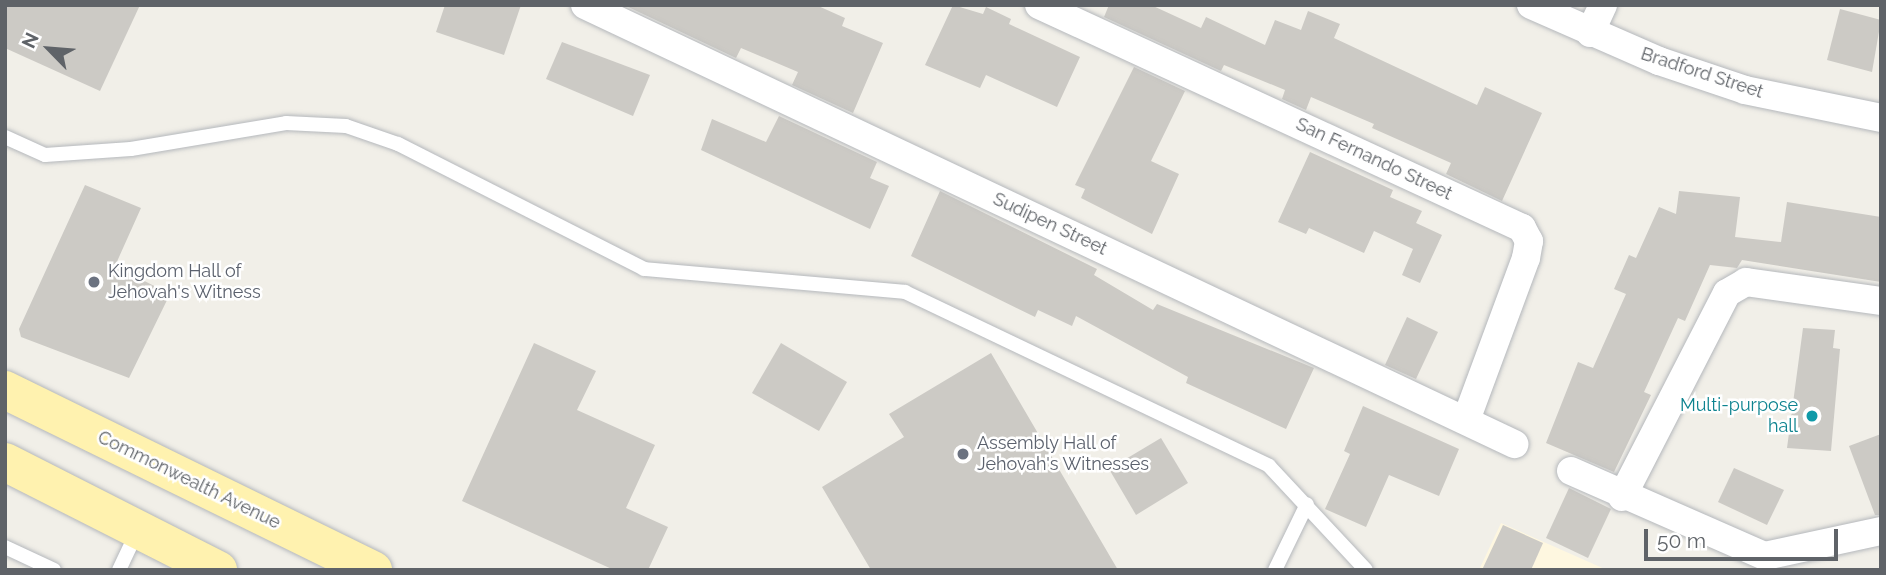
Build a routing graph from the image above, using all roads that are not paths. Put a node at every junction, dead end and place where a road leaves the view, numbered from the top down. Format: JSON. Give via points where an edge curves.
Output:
{"nodes":[{"id":1,"x":585,"y":5,"type":"edge"},
{"id":2,"x":1039,"y":5,"type":"edge"},
{"id":3,"x":1531,"y":5,"type":"edge"},
{"id":4,"x":1603,"y":5,"type":"edge"},
{"id":5,"x":1590,"y":33,"type":"junction"},
{"id":6,"x":1881,"y":118,"type":"edge"},
{"id":7,"x":5,"y":137,"type":"edge"},
{"id":8,"x":1881,"y":300,"type":"edge"},
{"id":9,"x":5,"y":390,"type":"edge"},
{"id":10,"x":1466,"y":420,"type":"junction"},
{"id":11,"x":1514,"y":444,"type":"dead end"},
{"id":12,"x":5,"y":462,"type":"edge"},
{"id":13,"x":1571,"y":471,"type":"dead end"},
{"id":14,"x":1622,"y":497,"type":"junction"},
{"id":15,"x":1307,"y":504,"type":"junction"},
{"id":16,"x":138,"y":530,"type":"junction"},
{"id":17,"x":1881,"y":531,"type":"edge"},
{"id":18,"x":5,"y":547,"type":"edge"},
{"id":19,"x":54,"y":570,"type":"edge"},
{"id":20,"x":119,"y":570,"type":"edge"},
{"id":21,"x":218,"y":570,"type":"edge"},
{"id":22,"x":373,"y":570,"type":"edge"},
{"id":23,"x":1275,"y":570,"type":"edge"},
{"id":24,"x":1366,"y":570,"type":"edge"}],
"edges":[{"from":1,"to":10,"type":"street","name":"Sudipen Street"},
{"from":2,"to":10,"type":"street","name":"San Fernando Street","via":[[1522,228],[1529,241],[1526,258]]},
{"from":3,"to":5,"type":"street","name":"Bradford Street"},
{"from":4,"to":5,"type":"street"},
{"from":5,"to":6,"type":"street","name":"Bradford Street","via":[[1745,90]]},
{"from":7,"to":15,"type":"lane","via":[[46,155],[131,149],[286,123],[346,125],[398,144],[644,269],[881,288],[918,296],[1256,459],[1279,473]]},
{"from":8,"to":14,"type":"street","via":[[1746,282],[1727,293]]},
{"from":9,"to":22,"type":"main road","name":"Commonwealth Avenue"},
{"from":10,"to":11,"type":"street","name":"Sudipen Street"},
{"from":12,"to":16,"type":"main road"},
{"from":13,"to":14,"type":"street"},
{"from":14,"to":17,"type":"street","via":[[1765,556]]},
{"from":15,"to":23,"type":"lane"},
{"from":15,"to":24,"type":"lane"},
{"from":16,"to":20,"type":"lane"},
{"from":16,"to":21,"type":"main road"},
{"from":18,"to":19,"type":"lane"}]}
